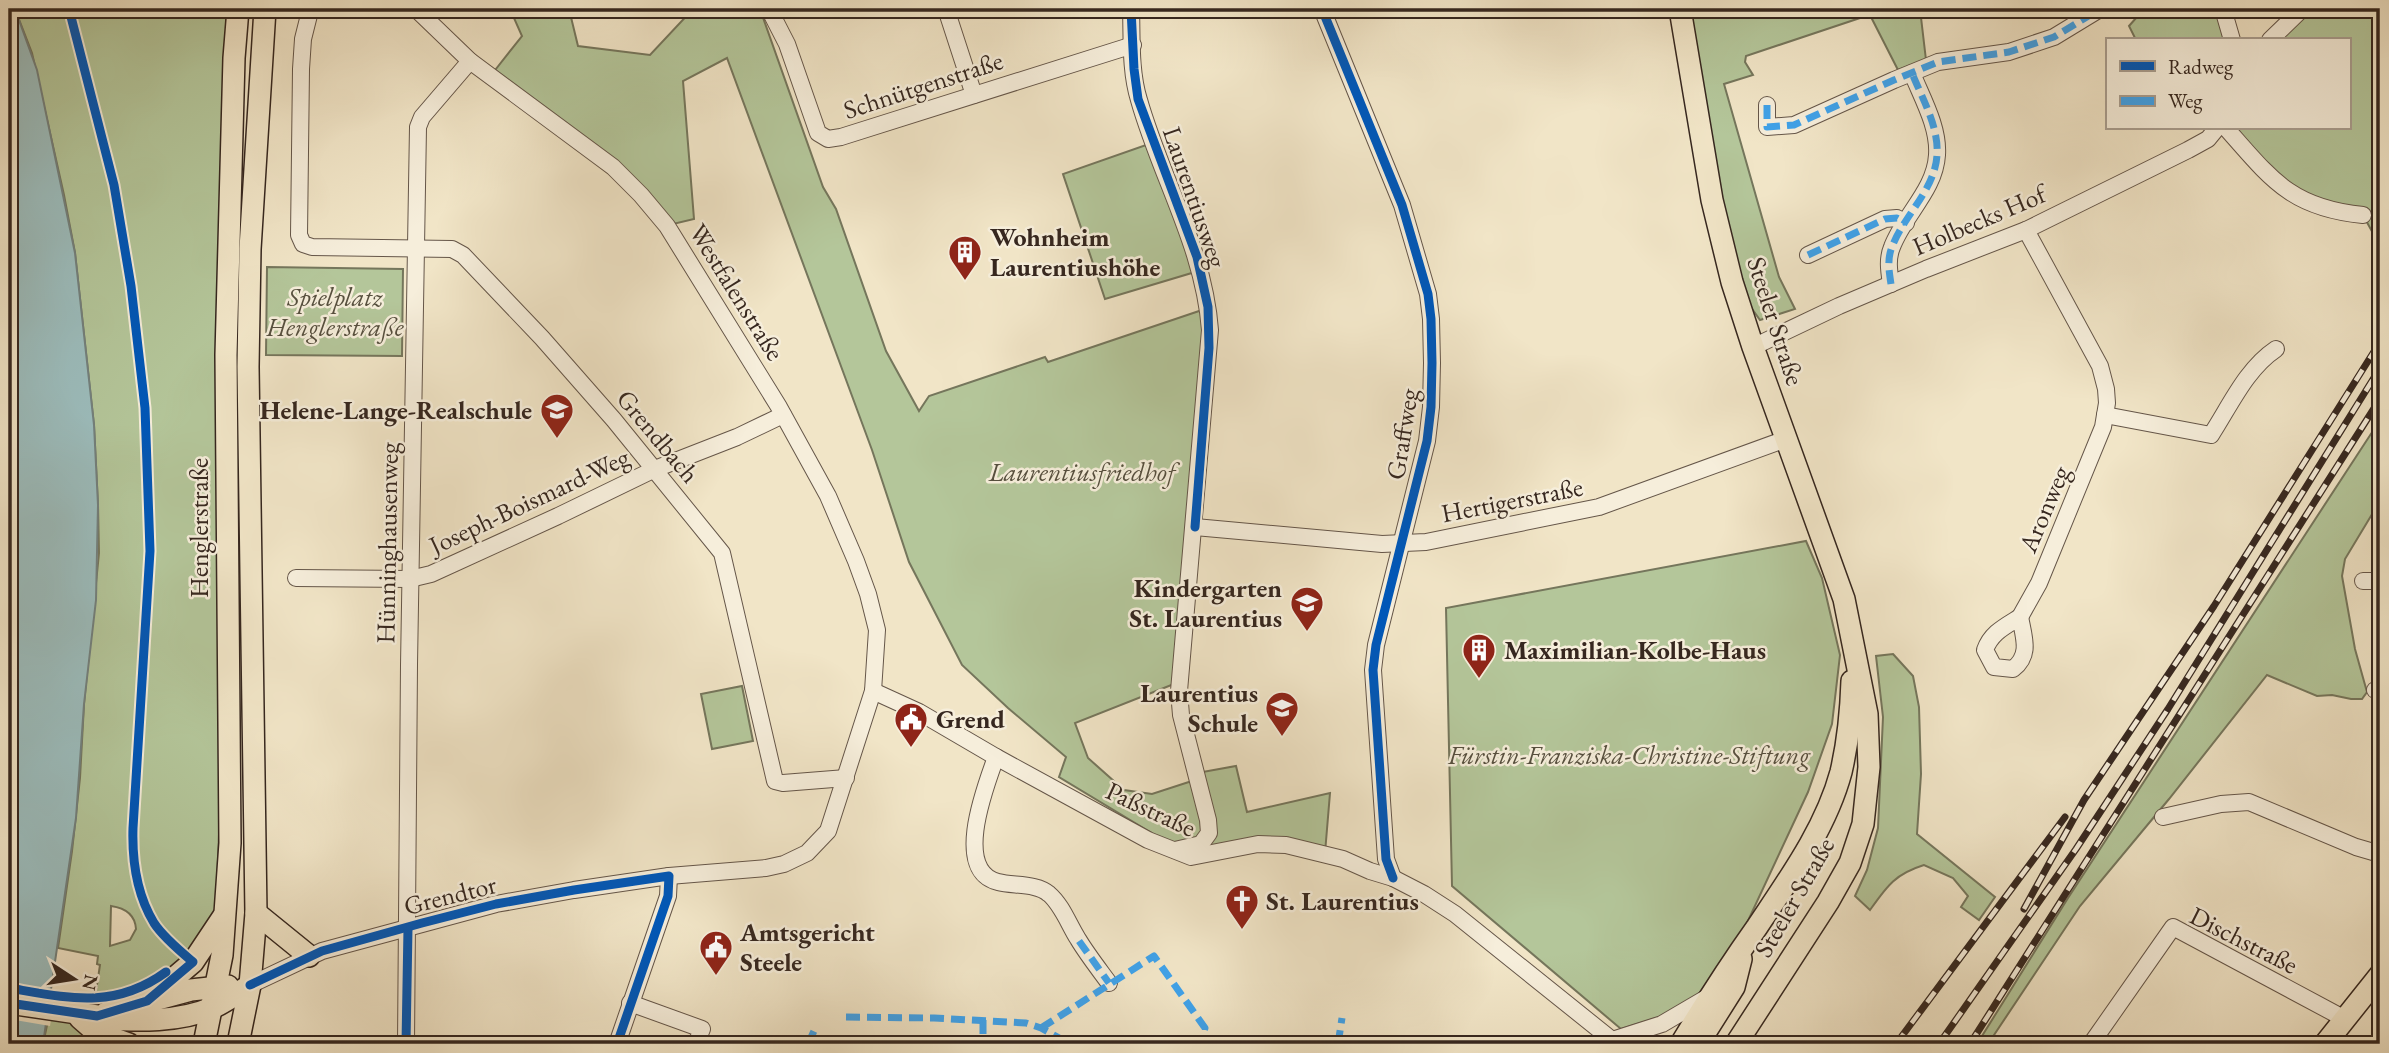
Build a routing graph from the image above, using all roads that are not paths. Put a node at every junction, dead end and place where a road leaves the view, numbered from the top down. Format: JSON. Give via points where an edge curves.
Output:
{"nodes":[{"id":1,"x":238,"y":9,"type":"edge"},
{"id":2,"x":265,"y":9,"type":"edge"},
{"id":3,"x":416,"y":9,"type":"edge"},
{"id":4,"x":769,"y":9,"type":"edge"},
{"id":5,"x":946,"y":9,"type":"edge"},
{"id":6,"x":1131,"y":9,"type":"edge"},
{"id":7,"x":1322,"y":9,"type":"edge"},
{"id":8,"x":1680,"y":9,"type":"edge"},
{"id":9,"x":2100,"y":9,"type":"edge"},
{"id":10,"x":2223,"y":9,"type":"edge"},
{"id":11,"x":2302,"y":9,"type":"edge"},
{"id":12,"x":309,"y":15,"type":"dead end"},
{"id":13,"x":2231,"y":38,"type":"edge"},
{"id":14,"x":2272,"y":38,"type":"edge"},
{"id":15,"x":1133,"y":45,"type":"junction"},
{"id":16,"x":470,"y":61,"type":"junction"},
{"id":17,"x":1912,"y":73,"type":"junction"},
{"id":18,"x":974,"y":95,"type":"junction"},
{"id":19,"x":1767,"y":105,"type":"dead end"},
{"id":20,"x":2215,"y":130,"type":"edge"},
{"id":21,"x":2228,"y":130,"type":"edge"},
{"id":22,"x":2363,"y":215,"type":"dead end"},
{"id":23,"x":1906,"y":223,"type":"junction"},
{"id":24,"x":2026,"y":230,"type":"junction"},
{"id":25,"x":418,"y":248,"type":"junction"},
{"id":26,"x":1808,"y":255,"type":"dead end"},
{"id":27,"x":1891,"y":284,"type":"junction"},
{"id":28,"x":1753,"y":347,"type":"junction"},
{"id":29,"x":2276,"y":349,"type":"dead end"},
{"id":30,"x":783,"y":415,"type":"junction"},
{"id":31,"x":2105,"y":415,"type":"junction"},
{"id":32,"x":1786,"y":439,"type":"junction"},
{"id":33,"x":656,"y":469,"type":"junction"},
{"id":34,"x":1195,"y":527,"type":"junction"},
{"id":35,"x":1400,"y":543,"type":"junction"},
{"id":36,"x":296,"y":578,"type":"dead end"},
{"id":37,"x":410,"y":579,"type":"junction"},
{"id":38,"x":2363,"y":581,"type":"dead end"},
{"id":39,"x":2380,"y":581,"type":"edge"},
{"id":40,"x":2020,"y":617,"type":"dead end"},
{"id":41,"x":1852,"y":641,"type":"junction"},
{"id":42,"x":873,"y":691,"type":"junction"},
{"id":43,"x":996,"y":757,"type":"junction"},
{"id":44,"x":846,"y":778,"type":"junction"},
{"id":45,"x":2164,"y":817,"type":"dead end"},
{"id":46,"x":1175,"y":850,"type":"junction"},
{"id":47,"x":2380,"y":853,"type":"edge"},
{"id":48,"x":669,"y":876,"type":"junction"},
{"id":49,"x":1393,"y":878,"type":"junction"},
{"id":50,"x":226,"y":912,"type":"junction"},
{"id":51,"x":256,"y":913,"type":"junction"},
{"id":52,"x":408,"y":928,"type":"junction"},
{"id":53,"x":1743,"y":947,"type":"junction"},
{"id":54,"x":309,"y":956,"type":"junction"},
{"id":55,"x":2380,"y":975,"type":"edge"},
{"id":56,"x":1109,"y":983,"type":"dead end"},
{"id":57,"x":250,"y":985,"type":"junction"},
{"id":58,"x":1710,"y":996,"type":"junction"},
{"id":59,"x":218,"y":998,"type":"junction"},
{"id":60,"x":147,"y":1001,"type":"junction"},
{"id":61,"x":9,"y":1003,"type":"edge"},
{"id":62,"x":630,"y":1003,"type":"junction"},
{"id":63,"x":65,"y":1012,"type":"junction"},
{"id":64,"x":97,"y":1016,"type":"junction"},
{"id":65,"x":2345,"y":1019,"type":"junction"},
{"id":66,"x":243,"y":1021,"type":"junction"},
{"id":67,"x":1593,"y":1024,"type":"junction"},
{"id":68,"x":1615,"y":1042,"type":"edge"},
{"id":69,"x":2097,"y":1042,"type":"edge"},
{"id":70,"x":129,"y":1044,"type":"edge"},
{"id":71,"x":204,"y":1044,"type":"edge"},
{"id":72,"x":238,"y":1044,"type":"edge"},
{"id":73,"x":406,"y":1044,"type":"edge"},
{"id":74,"x":617,"y":1044,"type":"edge"},
{"id":75,"x":696,"y":1044,"type":"edge"},
{"id":76,"x":1595,"y":1044,"type":"edge"},
{"id":77,"x":1681,"y":1044,"type":"edge"},
{"id":78,"x":1698,"y":1044,"type":"edge"},
{"id":79,"x":1736,"y":1044,"type":"edge"},
{"id":80,"x":2325,"y":1044,"type":"edge"}],
"edges":[{"from":1,"to":50,"type":"main road","name":"Henglerstraße","via":[[226,355],[230,843]]},
{"from":2,"to":51,"type":"main road","name":"Henglerstraße","via":[[250,249],[248,367]]},
{"from":3,"to":16,"type":"street","name":"Westfalenstraße"},
{"from":4,"to":18,"type":"street","name":"Schnütgenstraße","via":[[823,137],[835,139]]},
{"from":5,"to":18,"type":"street"},
{"from":6,"to":15,"type":"street","name":"Laurentiusweg"},
{"from":7,"to":35,"type":"street","name":"Graffweg","via":[[1402,205],[1428,295],[1431,407]]},
{"from":8,"to":28,"type":"main road","name":"Steeler Straße","via":[[1712,200]]},
{"from":9,"to":17,"type":"street","via":[[2054,37],[2009,52],[1938,62]]},
{"from":10,"to":13,"type":"street"},
{"from":11,"to":14,"type":"street"},
{"from":12,"to":25,"type":"street","name":"Grendbach","via":[[301,69],[299,234],[303,244]]},
{"from":15,"to":18,"type":"street","name":"Schnütgenstraße"},
{"from":15,"to":34,"type":"street","name":"Laurentiusweg","via":[[1138,99],[1197,257],[1208,307]]},
{"from":16,"to":25,"type":"street","name":"Hünninghausenweg","via":[[418,127]]},
{"from":16,"to":30,"type":"street","name":"Westfalenstraße","via":[[613,167],[641,195],[667,226]]},
{"from":17,"to":19,"type":"street","via":[[1794,125],[1767,127]]},
{"from":17,"to":23,"type":"street","via":[[1934,130],[1937,156],[1930,180]]},
{"from":20,"to":24,"type":"street","name":"Holbecks Hof","via":[[2188,150]]},
{"from":21,"to":22,"type":"street","via":[[2266,173],[2297,198],[2337,213]]},
{"from":23,"to":26,"type":"street","via":[[1885,219]]},
{"from":23,"to":27,"type":"street","via":[[1892,247],[1888,265]]},
{"from":24,"to":27,"type":"street","name":"Holbecks Hof"},
{"from":24,"to":31,"type":"street","name":"Aronweg","via":[[2100,366],[2106,389]]},
{"from":25,"to":33,"type":"street","name":"Grendbach","via":[[452,249],[463,255]]},
{"from":25,"to":37,"type":"street","name":"Hünninghausenweg"},
{"from":27,"to":28,"type":"street","name":"Holbecks Hof"},
{"from":28,"to":32,"type":"main road","name":"Steeler Straße"},
{"from":29,"to":31,"type":"street","via":[[2250,374],[2211,435]]},
{"from":30,"to":33,"type":"street","name":"Joseph-Boismard-Weg"},
{"from":30,"to":42,"type":"street","name":"Westfalenstraße","via":[[828,496],[868,594],[877,629]]},
{"from":31,"to":40,"type":"street","name":"Aronweg","via":[[2039,583]]},
{"from":32,"to":35,"type":"street","name":"Hertigerstraße","via":[[1599,507],[1426,542]]},
{"from":32,"to":41,"type":"main road","name":"Steeler Straße","via":[[1844,598]]},
{"from":33,"to":37,"type":"street","name":"Joseph-Boismard-Weg","via":[[431,574]]},
{"from":33,"to":44,"type":"street","name":"Grendbach","via":[[722,553],[775,781]]},
{"from":34,"to":35,"type":"street","name":"Hertigerstraße"},
{"from":34,"to":46,"type":"street","name":"Laurentiusweg","via":[[1180,702],[1209,833],[1201,844]]},
{"from":35,"to":49,"type":"street","name":"Graffweg","via":[[1374,670],[1386,859]]},
{"from":36,"to":37,"type":"street","name":"Joseph-Boismard-Weg"},
{"from":37,"to":52,"type":"street","name":"Hünninghausenweg"},
{"from":38,"to":39,"type":"street"},
{"from":41,"to":53,"type":"main road","name":"Steeler Straße","via":[[1849,736],[1840,774],[1822,820]]},
{"from":41,"to":79,"type":"main road","name":"Steeler Straße","via":[[1867,714],[1869,767],[1863,824],[1835,891]]},
{"from":42,"to":43,"type":"street","name":"Paßstraße"},
{"from":42,"to":44,"type":"street","name":"Grendtor"},
{"from":43,"to":46,"type":"street","name":"Paßstraße","via":[[1148,840]]},
{"from":43,"to":56,"type":"street","via":[[981,806],[975,861],[992,880],[1044,890],[1053,897]]},
{"from":44,"to":48,"type":"street","name":"Grendtor","via":[[828,831],[807,853],[766,868]]},
{"from":45,"to":47,"type":"street","via":[[2249,802],[2356,848]]},
{"from":46,"to":49,"type":"street","name":"Paßstraße","via":[[1198,857],[1246,846],[1286,845]]},
{"from":48,"to":52,"type":"street","name":"Grendtor","via":[[496,904]]},
{"from":48,"to":62,"type":"street","via":[[668,896]]},
{"from":49,"to":67,"type":"street","name":"Paßstraße","via":[[1455,914]]},
{"from":50,"to":59,"type":"main road","name":"Henglerstraße"},
{"from":50,"to":60,"type":"main road","via":[[193,962]]},
{"from":51,"to":54,"type":"main road"},
{"from":51,"to":57,"type":"main road","name":"Henglerstraße"},
{"from":52,"to":54,"type":"street","name":"Grendtor"},
{"from":52,"to":73,"type":"street","name":"Hünninghausenweg"},
{"from":53,"to":58,"type":"main road","name":"Steeler Straße"},
{"from":53,"to":78,"type":"main road","via":[[1734,987]]},
{"from":54,"to":57,"type":"street","name":"Grendtor"},
{"from":55,"to":65,"type":"main road"},
{"from":57,"to":59,"type":"main road"},
{"from":57,"to":66,"type":"main road","name":"Henglerstraße"},
{"from":58,"to":68,"type":"street","name":"Steeler Straße","via":[[1662,1024]]},
{"from":58,"to":77,"type":"main road","name":"Steeler Straße"},
{"from":59,"to":60,"type":"main road","via":[[191,990]]},
{"from":59,"to":64,"type":"main road","via":[[182,1017]]},
{"from":59,"to":66,"type":"main road"},
{"from":59,"to":71,"type":"main road","name":"Henglerstraße"},
{"from":60,"to":64,"type":"main road"},
{"from":61,"to":63,"type":"main road"},
{"from":62,"to":74,"type":"street"},
{"from":62,"to":75,"type":"street","via":[[702,1030]]},
{"from":63,"to":64,"type":"main road"},
{"from":63,"to":70,"type":"main road","via":[[96,1032]]},
{"from":65,"to":69,"type":"street","name":"Dischstraße","via":[[2173,927]]},
{"from":65,"to":80,"type":"main road"},
{"from":66,"to":72,"type":"main road","name":"Henglerstraße"},
{"from":67,"to":68,"type":"street","name":"Paßstraße"},
{"from":67,"to":76,"type":"street"}]}
